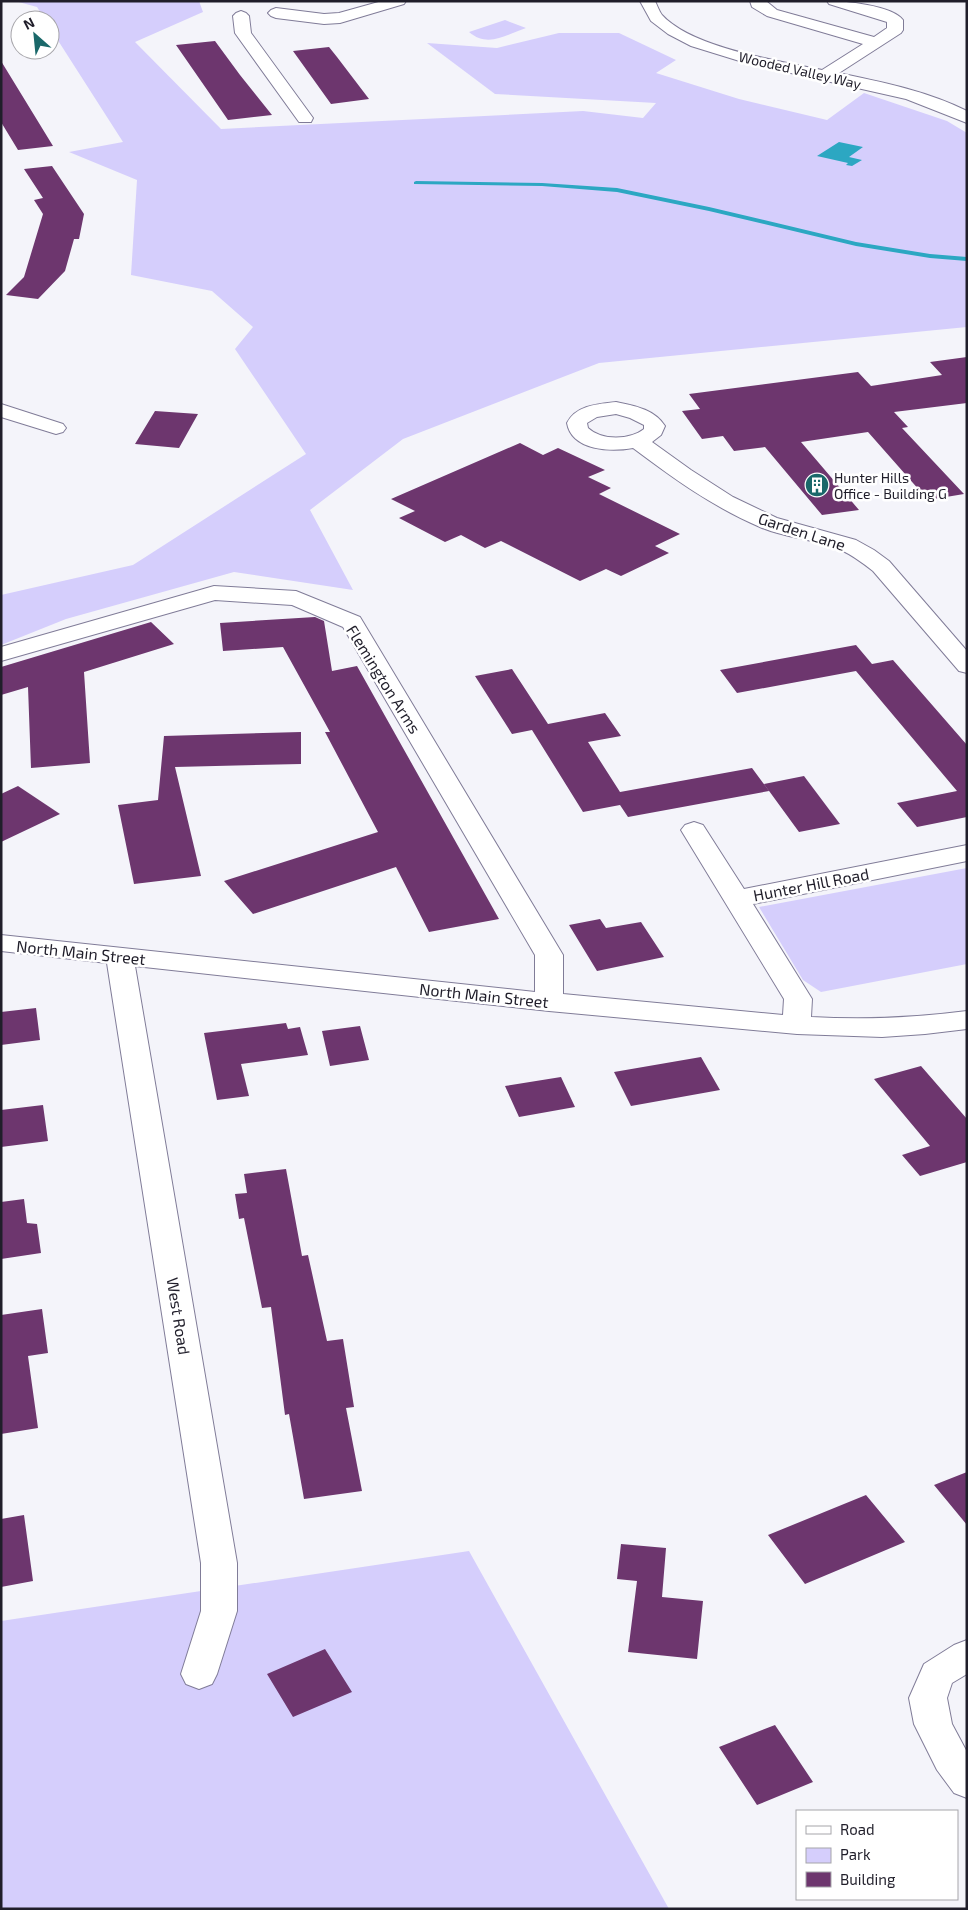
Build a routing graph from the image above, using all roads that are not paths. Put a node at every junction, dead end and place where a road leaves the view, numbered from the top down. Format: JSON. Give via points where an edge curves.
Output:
{"nodes":[{"id":1,"x":399,"y":1,"type":"edge"},
{"id":2,"x":646,"y":1,"type":"edge"},
{"id":3,"x":758,"y":1,"type":"edge"},
{"id":4,"x":834,"y":1,"type":"edge"},
{"id":5,"x":277,"y":7,"type":"edge"},
{"id":6,"x":225,"y":9,"type":"dead end"},
{"id":7,"x":253,"y":17,"type":"junction"},
{"id":8,"x":875,"y":42,"type":"junction"},
{"id":9,"x":825,"y":75,"type":"junction"},
{"id":10,"x":306,"y":118,"type":"dead end"},
{"id":11,"x":967,"y":118,"type":"edge"},
{"id":12,"x":1,"y":410,"type":"edge"},
{"id":13,"x":56,"y":428,"type":"dead end"},
{"id":14,"x":637,"y":441,"type":"dead end"},
{"id":15,"x":1,"y":654,"type":"edge"},
{"id":16,"x":967,"y":666,"type":"edge"},
{"id":17,"x":694,"y":830,"type":"dead end"},
{"id":18,"x":967,"y":854,"type":"edge"},
{"id":19,"x":736,"y":899,"type":"junction"},
{"id":20,"x":1,"y":943,"type":"edge"},
{"id":21,"x":120,"y":956,"type":"junction"},
{"id":22,"x":550,"y":1002,"type":"junction"},
{"id":23,"x":964,"y":1023,"type":"edge"},
{"id":24,"x":796,"y":1024,"type":"junction"},
{"id":25,"x":967,"y":1655,"type":"edge"},
{"id":26,"x":199,"y":1674,"type":"dead end"},
{"id":27,"x":967,"y":1782,"type":"edge"}],
"edges":[{"from":1,"to":5,"type":"street","via":[[340,18],[324,19]]},
{"from":2,"to":9,"type":"street","name":"Wooded Valley Way","via":[[659,21],[689,40],[733,55]]},
{"from":3,"to":8,"type":"street","via":[[757,4],[772,13]]},
{"from":4,"to":8,"type":"street","via":[[895,20],[895,30]]},
{"from":5,"to":7,"type":"street"},
{"from":6,"to":7,"type":"street"},
{"from":7,"to":10,"type":"street","via":[[243,33]]},
{"from":8,"to":9,"type":"street"},
{"from":9,"to":11,"type":"street","name":"Wooded Valley Way","via":[[910,95]]},
{"from":12,"to":13,"type":"street"},
{"from":14,"to":16,"type":"street","name":"Garden Lane","via":[[683,475],[747,514],[848,545],[866,554],[886,572]]},
{"from":15,"to":22,"type":"street","name":"Flemington Arms","via":[[214,593],[296,598],[352,622],[549,955]]},
{"from":17,"to":19,"type":"street"},
{"from":18,"to":19,"type":"street","name":"Hunter Hill Road"},
{"from":19,"to":24,"type":"street","name":"Hunter Hill Road","via":[[798,999]]},
{"from":20,"to":21,"type":"street","name":"North Main Street"},
{"from":21,"to":22,"type":"street","name":"North Main Street"},
{"from":21,"to":26,"type":"street","name":"West Road","via":[[219,1563],[219,1611]]},
{"from":22,"to":24,"type":"street","name":"North Main Street"},
{"from":23,"to":24,"type":"street","name":"North Main Street","via":[[867,1028]]},
{"from":25,"to":27,"type":"street","via":[[937,1674],[928,1698],[933,1724],[950,1759]]}]}
